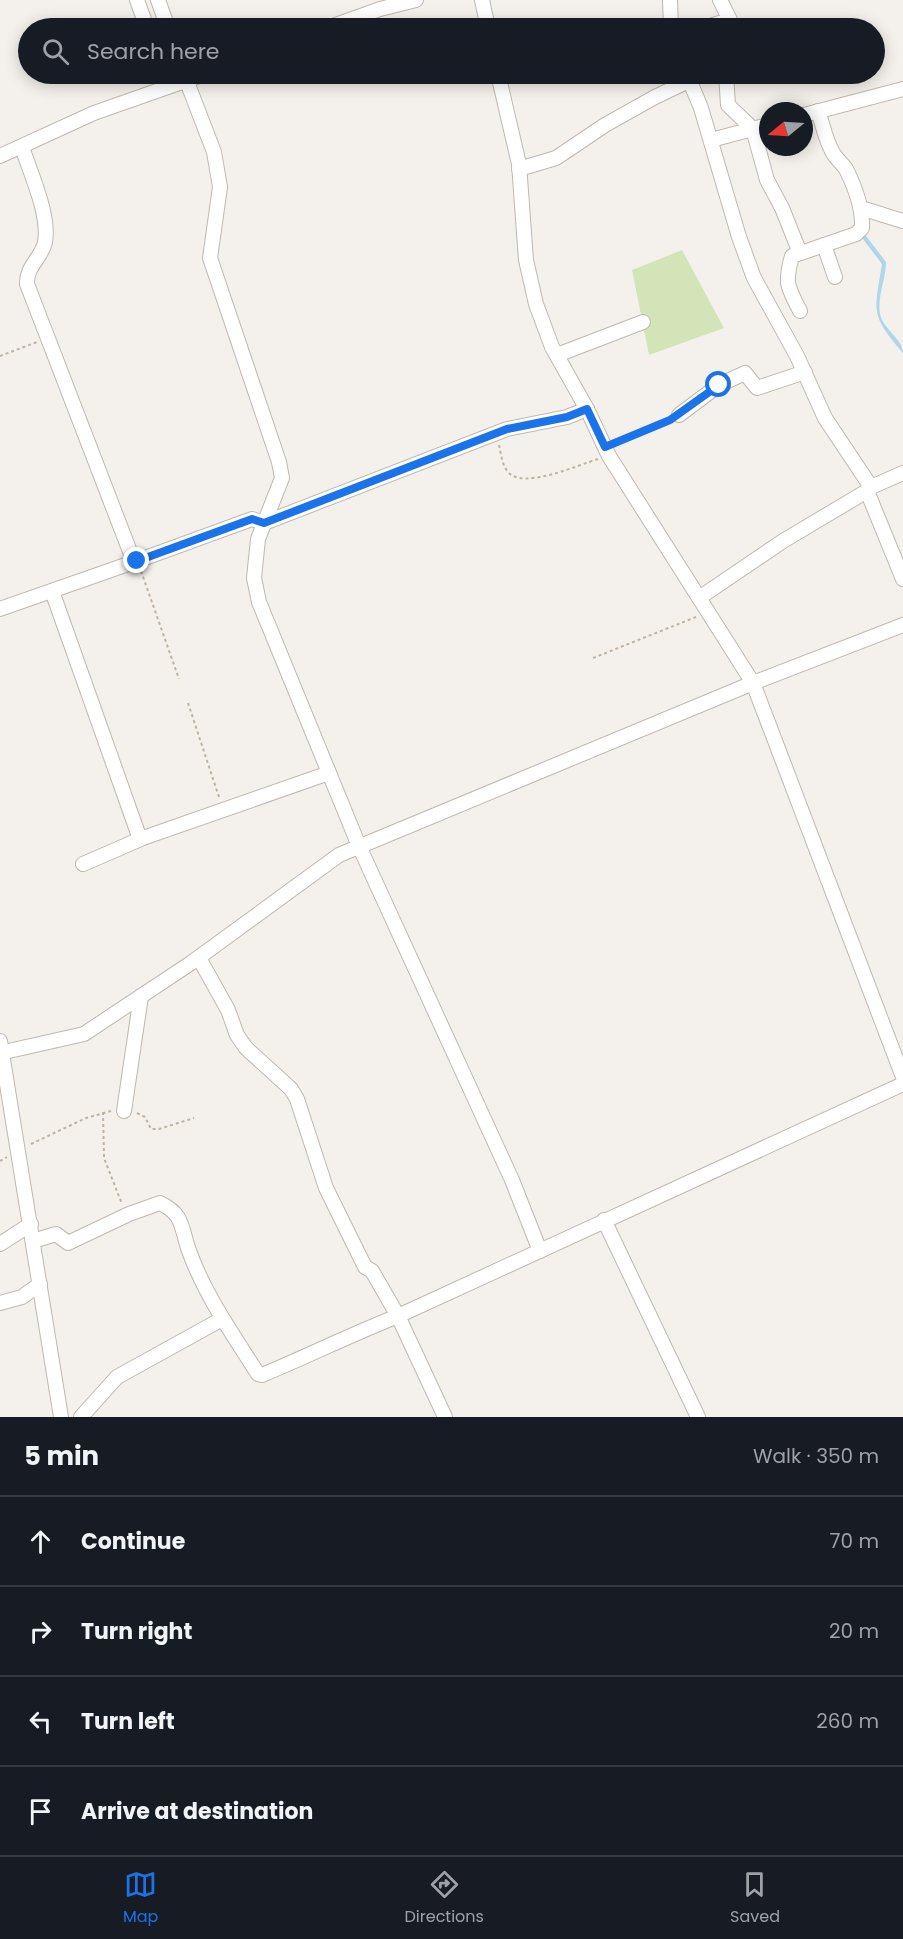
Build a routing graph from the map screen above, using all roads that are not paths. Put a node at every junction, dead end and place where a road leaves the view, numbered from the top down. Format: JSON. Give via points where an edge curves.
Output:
{"nodes":[{"id":1,"x":137,"y":0,"type":"edge"},
{"id":2,"x":158,"y":0,"type":"edge"},
{"id":3,"x":416,"y":0,"type":"edge"},
{"id":4,"x":482,"y":0,"type":"edge"},
{"id":5,"x":669,"y":0,"type":"edge"},
{"id":6,"x":720,"y":0,"type":"edge"},
{"id":7,"x":143,"y":18,"type":"edge"},
{"id":8,"x":164,"y":18,"type":"edge"},
{"id":9,"x":355,"y":18,"type":"edge"},
{"id":10,"x":486,"y":18,"type":"edge"},
{"id":11,"x":670,"y":18,"type":"edge"},
{"id":12,"x":729,"y":18,"type":"edge"},
{"id":13,"x":167,"y":84,"type":"edge"},
{"id":14,"x":173,"y":84,"type":"edge"},
{"id":15,"x":188,"y":84,"type":"edge"},
{"id":16,"x":500,"y":84,"type":"edge"},
{"id":17,"x":677,"y":84,"type":"edge"},
{"id":18,"x":691,"y":84,"type":"edge"},
{"id":19,"x":727,"y":84,"type":"edge"},
{"id":20,"x":168,"y":87,"type":"junction"},
{"id":21,"x":903,"y":89,"type":"edge"},
{"id":22,"x":818,"y":111,"type":"junction"},
{"id":23,"x":813,"y":112,"type":"edge"},
{"id":24,"x":759,"y":127,"type":"edge"},
{"id":25,"x":753,"y":129,"type":"junction"},
{"id":26,"x":711,"y":140,"type":"junction"},
{"id":27,"x":22,"y":147,"type":"junction"},
{"id":28,"x":0,"y":156,"type":"edge"},
{"id":29,"x":519,"y":169,"type":"junction"},
{"id":30,"x":861,"y":207,"type":"junction"},
{"id":31,"x":903,"y":221,"type":"edge"},
{"id":32,"x":824,"y":245,"type":"junction"},
{"id":33,"x":800,"y":254,"type":"junction"},
{"id":34,"x":835,"y":277,"type":"dead end"},
{"id":35,"x":800,"y":311,"type":"dead end"},
{"id":36,"x":643,"y":322,"type":"dead end"},
{"id":37,"x":557,"y":355,"type":"junction"},
{"id":38,"x":805,"y":372,"type":"junction"},
{"id":39,"x":587,"y":409,"type":"junction"},
{"id":40,"x":679,"y":415,"type":"road end"},
{"id":41,"x":903,"y":473,"type":"edge"},
{"id":42,"x":869,"y":489,"type":"junction"},
{"id":43,"x":264,"y":523,"type":"junction"},
{"id":44,"x":136,"y":562,"type":"junction"},
{"id":45,"x":903,"y":579,"type":"edge"},
{"id":46,"x":52,"y":591,"type":"junction"},
{"id":47,"x":699,"y":598,"type":"junction"},
{"id":48,"x":0,"y":609,"type":"edge"},
{"id":49,"x":903,"y":625,"type":"edge"},
{"id":50,"x":753,"y":682,"type":"junction"},
{"id":51,"x":329,"y":773,"type":"junction"},
{"id":52,"x":140,"y":839,"type":"junction"},
{"id":53,"x":359,"y":846,"type":"junction"},
{"id":54,"x":83,"y":864,"type":"dead end"},
{"id":55,"x":199,"y":958,"type":"junction"},
{"id":56,"x":141,"y":996,"type":"junction"},
{"id":57,"x":1,"y":1049,"type":"edge"},
{"id":58,"x":903,"y":1077,"type":"edge"},
{"id":59,"x":903,"y":1084,"type":"edge"},
{"id":60,"x":124,"y":1111,"type":"road end"},
{"id":61,"x":604,"y":1220,"type":"junction"},
{"id":62,"x":31,"y":1224,"type":"junction"},
{"id":63,"x":33,"y":1241,"type":"junction"},
{"id":64,"x":0,"y":1244,"type":"edge"},
{"id":65,"x":540,"y":1251,"type":"junction"},
{"id":66,"x":40,"y":1284,"type":"junction"},
{"id":67,"x":0,"y":1303,"type":"edge"},
{"id":68,"x":398,"y":1316,"type":"junction"},
{"id":69,"x":222,"y":1318,"type":"junction"},
{"id":70,"x":61,"y":1417,"type":"edge"},
{"id":71,"x":81,"y":1417,"type":"edge"},
{"id":72,"x":445,"y":1417,"type":"edge"},
{"id":73,"x":698,"y":1417,"type":"edge"}],
"edges":[{"from":1,"to":7,"type":"street"},
{"from":2,"to":8,"type":"street"},
{"from":3,"to":9,"type":"street"},
{"from":4,"to":10,"type":"street"},
{"from":5,"to":11,"type":"street"},
{"from":6,"to":12,"type":"street"},
{"from":13,"to":20,"type":"street"},
{"from":14,"to":20,"type":"street"},
{"from":15,"to":43,"type":"street","via":[[214,152],[220,187],[210,258],[282,478]]},
{"from":16,"to":29,"type":"street"},
{"from":17,"to":29,"type":"street","via":[[556,158]]},
{"from":18,"to":26,"type":"street"},
{"from":19,"to":25,"type":"street","via":[[728,105]]},
{"from":20,"to":27,"type":"street","via":[[94,113]]},
{"from":21,"to":22,"type":"street"},
{"from":22,"to":23,"type":"street"},
{"from":22,"to":30,"type":"street","via":[[826,138],[845,168]]},
{"from":24,"to":25,"type":"street"},
{"from":25,"to":26,"type":"street"},
{"from":25,"to":33,"type":"street","via":[[767,180]]},
{"from":26,"to":38,"type":"street","via":[[754,278]]},
{"from":27,"to":28,"type":"street"},
{"from":27,"to":44,"type":"street","via":[[44,220],[46,240],[26,275],[27,284]]},
{"from":29,"to":37,"type":"street","via":[[526,260],[536,304]]},
{"from":30,"to":31,"type":"street"},
{"from":30,"to":32,"type":"street","via":[[862,228],[856,234]]},
{"from":32,"to":33,"type":"street"},
{"from":32,"to":34,"type":"street"},
{"from":33,"to":35,"type":"street","via":[[792,256],[787,273],[787,285]]},
{"from":36,"to":37,"type":"street"},
{"from":37,"to":39,"type":"street"},
{"from":38,"to":40,"type":"street","via":[[757,388],[745,373],[719,385]]},
{"from":38,"to":42,"type":"street","via":[[825,418]]},
{"from":39,"to":43,"type":"street","via":[[507,429]]},
{"from":39,"to":47,"type":"street","via":[[607,451]]},
{"from":41,"to":42,"type":"street"},
{"from":42,"to":45,"type":"street"},
{"from":42,"to":47,"type":"street"},
{"from":43,"to":44,"type":"street","via":[[252,519]]},
{"from":43,"to":51,"type":"street","via":[[258,539],[254,578],[259,602]]},
{"from":44,"to":46,"type":"street"},
{"from":46,"to":48,"type":"street"},
{"from":46,"to":52,"type":"street"},
{"from":47,"to":50,"type":"street"},
{"from":49,"to":50,"type":"street"},
{"from":50,"to":53,"type":"street"},
{"from":50,"to":58,"type":"street"},
{"from":51,"to":52,"type":"street"},
{"from":51,"to":53,"type":"street"},
{"from":52,"to":54,"type":"street"},
{"from":53,"to":55,"type":"street","via":[[339,855]]},
{"from":53,"to":65,"type":"street","via":[[512,1180]]},
{"from":55,"to":56,"type":"street"},
{"from":55,"to":68,"type":"street","via":[[246,1048],[297,1099],[326,1188],[365,1267],[372,1271]]},
{"from":56,"to":57,"type":"street","via":[[84,1034]]},
{"from":56,"to":60,"type":"street"},
{"from":57,"to":62,"type":"street"},
{"from":59,"to":61,"type":"street"},
{"from":61,"to":65,"type":"street"},
{"from":61,"to":73,"type":"street"},
{"from":62,"to":63,"type":"street"},
{"from":62,"to":64,"type":"street"},
{"from":63,"to":66,"type":"street"},
{"from":63,"to":69,"type":"street","via":[[56,1234],[68,1244],[160,1203],[173,1209],[181,1223],[204,1288]]},
{"from":65,"to":68,"type":"street"},
{"from":66,"to":67,"type":"street","via":[[22,1297]]},
{"from":66,"to":70,"type":"street"},
{"from":68,"to":69,"type":"street","via":[[262,1376]]},
{"from":68,"to":72,"type":"street"},
{"from":69,"to":71,"type":"street","via":[[117,1377]]}]}
